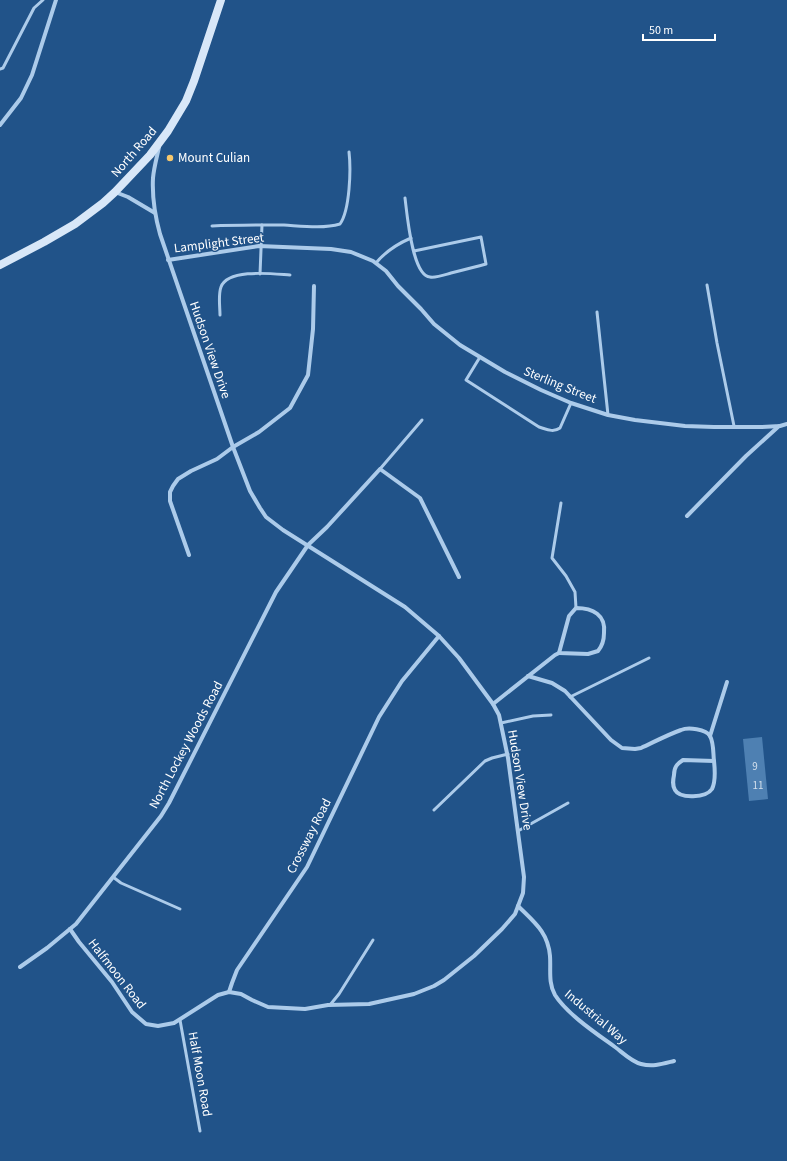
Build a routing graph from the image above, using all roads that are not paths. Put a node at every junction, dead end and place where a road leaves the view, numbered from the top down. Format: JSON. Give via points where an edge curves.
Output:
{"nodes":[{"id":1,"x":42,"y":0,"type":"edge"},
{"id":2,"x":56,"y":0,"type":"edge"},
{"id":3,"x":221,"y":0,"type":"edge"},
{"id":4,"x":0,"y":69,"type":"edge"},
{"id":5,"x":0,"y":125,"type":"edge"},
{"id":6,"x":160,"y":142,"type":"junction"},
{"id":7,"x":349,"y":152,"type":"dead end"},
{"id":8,"x":115,"y":192,"type":"junction"},
{"id":9,"x":405,"y":198,"type":"dead end"},
{"id":10,"x":155,"y":213,"type":"junction"},
{"id":11,"x":262,"y":225,"type":"junction"},
{"id":12,"x":212,"y":226,"type":"dead end"},
{"id":13,"x":411,"y":238,"type":"junction"},
{"id":14,"x":261,"y":246,"type":"junction"},
{"id":15,"x":414,"y":251,"type":"junction"},
{"id":16,"x":367,"y":259,"type":"joint"},
{"id":17,"x":168,"y":260,"type":"junction"},
{"id":18,"x":376,"y":263,"type":"junction"},
{"id":19,"x":0,"y":265,"type":"edge"},
{"id":20,"x":260,"y":274,"type":"junction"},
{"id":21,"x":290,"y":275,"type":"dead end"},
{"id":22,"x":707,"y":285,"type":"dead end"},
{"id":23,"x":314,"y":286,"type":"dead end"},
{"id":24,"x":597,"y":312,"type":"dead end"},
{"id":25,"x":220,"y":315,"type":"dead end"},
{"id":26,"x":480,"y":357,"type":"junction"},
{"id":27,"x":571,"y":403,"type":"junction"},
{"id":28,"x":608,"y":415,"type":"junction"},
{"id":29,"x":422,"y":420,"type":"dead end"},
{"id":30,"x":787,"y":424,"type":"edge"},
{"id":31,"x":734,"y":426,"type":"junction"},
{"id":32,"x":780,"y":426,"type":"junction"},
{"id":33,"x":233,"y":447,"type":"junction"},
{"id":34,"x":380,"y":469,"type":"junction"},
{"id":35,"x":561,"y":503,"type":"dead end"},
{"id":36,"x":686,"y":516,"type":"dead end"},
{"id":37,"x":308,"y":545,"type":"junction"},
{"id":38,"x":189,"y":555,"type":"dead end"},
{"id":39,"x":459,"y":576,"type":"dead end"},
{"id":40,"x":576,"y":608,"type":"junction"},
{"id":41,"x":439,"y":636,"type":"junction"},
{"id":42,"x":559,"y":654,"type":"junction"},
{"id":43,"x":649,"y":658,"type":"dead end"},
{"id":44,"x":528,"y":676,"type":"junction"},
{"id":45,"x":727,"y":682,"type":"dead end"},
{"id":46,"x":570,"y":697,"type":"junction"},
{"id":47,"x":493,"y":704,"type":"junction"},
{"id":48,"x":551,"y":715,"type":"dead end"},
{"id":49,"x":501,"y":723,"type":"junction"},
{"id":50,"x":710,"y":736,"type":"junction"},
{"id":51,"x":508,"y":754,"type":"junction"},
{"id":52,"x":714,"y":761,"type":"junction"},
{"id":53,"x":568,"y":803,"type":"dead end"},
{"id":54,"x":434,"y":810,"type":"dead end"},
{"id":55,"x":518,"y":831,"type":"junction"},
{"id":56,"x":113,"y":877,"type":"junction"},
{"id":57,"x":518,"y":906,"type":"junction"},
{"id":58,"x":180,"y":909,"type":"dead end"},
{"id":59,"x":70,"y":929,"type":"junction"},
{"id":60,"x":373,"y":940,"type":"dead end"},
{"id":61,"x":20,"y":966,"type":"dead end"},
{"id":62,"x":229,"y":992,"type":"junction"},
{"id":63,"x":330,"y":1004,"type":"junction"},
{"id":64,"x":180,"y":1020,"type":"junction"},
{"id":65,"x":674,"y":1060,"type":"dead end"},
{"id":66,"x":200,"y":1131,"type":"dead end"}],
"edges":[{"from":1,"to":4,"type":"lane","via":[[34,8],[3,68]]},
{"from":2,"to":5,"type":"street","via":[[21,98]]},
{"from":3,"to":6,"type":"main road","name":"North Road","via":[[186,101]]},
{"from":6,"to":8,"type":"main road","name":"North Road"},
{"from":6,"to":10,"type":"street","name":"Lamplight Street","via":[[153,179]]},
{"from":7,"to":11,"type":"lane","via":[[350,176],[344,217],[340,224]]},
{"from":8,"to":10,"type":"street"},
{"from":8,"to":19,"type":"main road","name":"North Road","via":[[75,224]]},
{"from":9,"to":13,"type":"lane"},
{"from":10,"to":17,"type":"street","name":"Lamplight Street"},
{"from":11,"to":12,"type":"lane"},
{"from":11,"to":14,"type":"lane"},
{"from":13,"to":15,"type":"lane"},
{"from":13,"to":18,"type":"lane","via":[[383,254]]},
{"from":14,"to":16,"type":"street","name":"Lamplight Street","via":[[331,249],[351,252]]},
{"from":14,"to":17,"type":"street","name":"Lamplight Street"},
{"from":14,"to":20,"type":"lane"},
{"from":15,"to":15,"type":"lane","via":[[420,271],[430,277],[486,264],[481,237]]},
{"from":16,"to":18,"type":"street","name":"Sterling Street"},
{"from":17,"to":33,"type":"street","name":"Hudson View Drive"},
{"from":18,"to":26,"type":"street","name":"Sterling Street","via":[[434,324]]},
{"from":20,"to":21,"type":"lane"},
{"from":20,"to":25,"type":"lane","via":[[234,276],[226,280],[221,288]]},
{"from":22,"to":31,"type":"lane"},
{"from":23,"to":33,"type":"street","via":[[308,375],[290,408],[259,432]]},
{"from":24,"to":28,"type":"lane"},
{"from":26,"to":27,"type":"street","name":"Sterling Street","via":[[505,372]]},
{"from":26,"to":27,"type":"lane","via":[[466,380],[539,427],[557,431]]},
{"from":27,"to":28,"type":"street","name":"Sterling Street"},
{"from":28,"to":31,"type":"street","name":"Sterling Street","via":[[685,426]]},
{"from":29,"to":34,"type":"lane"},
{"from":30,"to":32,"type":"street","name":"Sterling Street"},
{"from":31,"to":32,"type":"street","name":"Sterling Street"},
{"from":32,"to":36,"type":"street"},
{"from":33,"to":37,"type":"street","name":"Hudson View Drive","via":[[250,491],[266,517]]},
{"from":33,"to":38,"type":"street","via":[[178,479],[170,492],[170,502]]},
{"from":34,"to":37,"type":"street","name":"North Lockey Woods Road"},
{"from":34,"to":39,"type":"street","via":[[420,498]]},
{"from":35,"to":40,"type":"lane","via":[[552,558],[575,592]]},
{"from":37,"to":41,"type":"street","name":"Hudson View Drive","via":[[405,607]]},
{"from":37,"to":56,"type":"street","name":"North Lockey Woods Road","via":[[276,592],[169,803]]},
{"from":40,"to":42,"type":"street","via":[[569,616]]},
{"from":40,"to":42,"type":"street","via":[[599,614],[605,626],[603,642],[598,651],[588,654]]},
{"from":41,"to":47,"type":"street","name":"Hudson View Drive"},
{"from":41,"to":62,"type":"street","name":"Crossway Road","via":[[402,681],[379,716],[307,867],[237,970]]},
{"from":42,"to":44,"type":"street"},
{"from":43,"to":46,"type":"lane"},
{"from":44,"to":46,"type":"street","via":[[552,683]]},
{"from":44,"to":47,"type":"street"},
{"from":45,"to":50,"type":"street"},
{"from":46,"to":50,"type":"street","via":[[622,748],[641,748],[683,729],[700,730]]},
{"from":47,"to":49,"type":"street","name":"Hudson View Drive"},
{"from":48,"to":49,"type":"lane"},
{"from":49,"to":51,"type":"street","name":"Hudson View Drive"},
{"from":50,"to":52,"type":"street"},
{"from":51,"to":54,"type":"lane","via":[[486,761]]},
{"from":51,"to":55,"type":"street","name":"Hudson View Drive"},
{"from":52,"to":52,"type":"street","via":[[715,776],[709,792],[693,797],[680,795],[676,791],[673,784],[674,768],[677,764],[683,760]]},
{"from":53,"to":55,"type":"lane"},
{"from":55,"to":57,"type":"street","name":"Hudson View Drive","via":[[524,877],[523,893]]},
{"from":56,"to":58,"type":"lane"},
{"from":56,"to":59,"type":"street","name":"North Lockey Woods Road"},
{"from":57,"to":63,"type":"street","name":"Hudson View Drive","via":[[515,914],[502,929],[474,956],[434,986],[414,994],[369,1004]]},
{"from":57,"to":65,"type":"street","name":"Industrial Way","via":[[541,928],[550,956],[552,988],[565,1007],[639,1064],[653,1066]]},
{"from":59,"to":61,"type":"street","name":"North Lockey Woods Road"},
{"from":59,"to":64,"type":"street","name":"Halfmoon Road","via":[[132,1012],[146,1024],[158,1026]]},
{"from":60,"to":63,"type":"lane"},
{"from":62,"to":63,"type":"street","name":"Hudson View Drive","via":[[241,994],[268,1007],[305,1009]]},
{"from":62,"to":64,"type":"street","via":[[218,995]]},
{"from":64,"to":66,"type":"lane","name":"Half Moon Road"}]}
